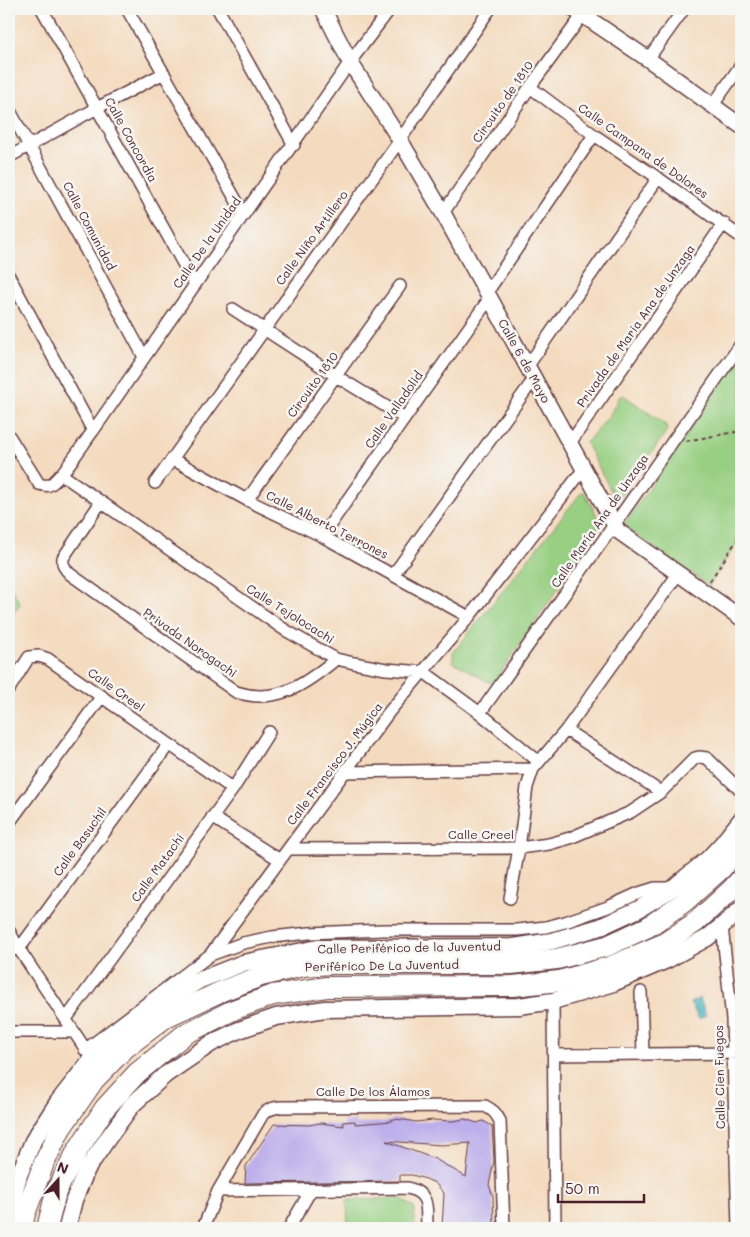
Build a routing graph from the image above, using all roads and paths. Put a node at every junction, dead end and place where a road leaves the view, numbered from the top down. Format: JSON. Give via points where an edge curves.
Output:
{"nodes":[{"id":1,"x":42,"y":9,"type":"edge"},
{"id":2,"x":127,"y":9,"type":"edge"},
{"id":3,"x":218,"y":9,"type":"edge"},
{"id":4,"x":322,"y":9,"type":"edge"},
{"id":5,"x":390,"y":9,"type":"edge"},
{"id":6,"x":490,"y":9,"type":"edge"},
{"id":7,"x":684,"y":9,"type":"edge"},
{"id":8,"x":581,"y":11,"type":"edge"},
{"id":9,"x":648,"y":59,"type":"junction"},
{"id":10,"x":350,"y":62,"type":"junction"},
{"id":11,"x":741,"y":65,"type":"edge"},
{"id":12,"x":164,"y":72,"type":"junction"},
{"id":13,"x":530,"y":87,"type":"junction"},
{"id":14,"x":713,"y":105,"type":"junction"},
{"id":15,"x":97,"y":108,"type":"junction"},
{"id":16,"x":9,"y":109,"type":"edge"},
{"id":17,"x":741,"y":126,"type":"edge"},
{"id":18,"x":594,"y":135,"type":"junction"},
{"id":19,"x":400,"y":140,"type":"junction"},
{"id":20,"x":29,"y":145,"type":"junction"},
{"id":21,"x":294,"y":145,"type":"junction"},
{"id":22,"x":9,"y":157,"type":"edge"},
{"id":23,"x":658,"y":178,"type":"junction"},
{"id":24,"x":442,"y":213,"type":"junction"},
{"id":25,"x":244,"y":214,"type":"junction"},
{"id":26,"x":724,"y":223,"type":"junction"},
{"id":27,"x":741,"y":237,"type":"edge"},
{"id":28,"x":9,"y":276,"type":"edge"},
{"id":29,"x":195,"y":286,"type":"junction"},
{"id":30,"x":400,"y":286,"type":"dead end"},
{"id":31,"x":488,"y":296,"type":"junction"},
{"id":32,"x":233,"y":309,"type":"dead end"},
{"id":33,"x":264,"y":329,"type":"junction"},
{"id":34,"x":741,"y":344,"type":"edge"},
{"id":35,"x":144,"y":357,"type":"junction"},
{"id":36,"x":530,"y":373,"type":"junction"},
{"id":37,"x":336,"y":376,"type":"junction"},
{"id":38,"x":405,"y":418,"type":"junction"},
{"id":39,"x":93,"y":431,"type":"junction"},
{"id":40,"x":741,"y":431,"type":"edge"},
{"id":41,"x":692,"y":433,"type":"dead end"},
{"id":42,"x":9,"y":436,"type":"edge"},
{"id":43,"x":570,"y":443,"type":"junction"},
{"id":44,"x":172,"y":458,"type":"junction"},
{"id":45,"x":583,"y":470,"type":"junction"},
{"id":46,"x":61,"y":474,"type":"junction"},
{"id":47,"x":155,"y":482,"type":"dead end"},
{"id":48,"x":247,"y":500,"type":"junction"},
{"id":49,"x":101,"y":502,"type":"junction"},
{"id":50,"x":614,"y":525,"type":"junction"},
{"id":51,"x":741,"y":534,"type":"edge"},
{"id":52,"x":322,"y":536,"type":"junction"},
{"id":53,"x":678,"y":574,"type":"junction"},
{"id":54,"x":393,"y":575,"type":"junction"},
{"id":55,"x":710,"y":581,"type":"dead end"},
{"id":56,"x":741,"y":616,"type":"edge"},
{"id":57,"x":469,"y":617,"type":"junction"},
{"id":58,"x":336,"y":659,"type":"junction"},
{"id":59,"x":424,"y":672,"type":"junction"},
{"id":60,"x":9,"y":688,"type":"edge"},
{"id":61,"x":102,"y":696,"type":"junction"},
{"id":62,"x":480,"y":713,"type":"junction"},
{"id":63,"x":566,"y":730,"type":"junction"},
{"id":64,"x":269,"y":732,"type":"dead end"},
{"id":65,"x":170,"y":744,"type":"junction"},
{"id":66,"x":536,"y":765,"type":"junction"},
{"id":67,"x":345,"y":772,"type":"junction"},
{"id":68,"x":233,"y":789,"type":"junction"},
{"id":69,"x":741,"y":791,"type":"edge"},
{"id":70,"x":661,"y":792,"type":"junction"},
{"id":71,"x":212,"y":817,"type":"junction"},
{"id":72,"x":741,"y":820,"type":"edge"},
{"id":73,"x":9,"y":823,"type":"edge"},
{"id":74,"x":741,"y":845,"type":"edge"},
{"id":75,"x":519,"y":848,"type":"junction"},
{"id":76,"x":288,"y":849,"type":"junction"},
{"id":77,"x":280,"y":860,"type":"junction"},
{"id":78,"x":741,"y":879,"type":"edge"},
{"id":79,"x":510,"y":898,"type":"dead end"},
{"id":80,"x":741,"y":909,"type":"edge"},
{"id":81,"x":722,"y":926,"type":"junction"},
{"id":82,"x":567,"y":929,"type":"junction"},
{"id":83,"x":9,"y":931,"type":"edge"},
{"id":84,"x":14,"y":949,"type":"edge"},
{"id":85,"x":210,"y":955,"type":"junction"},
{"id":86,"x":642,"y":992,"type":"dead end"},
{"id":87,"x":553,"y":1001,"type":"junction"},
{"id":88,"x":737,"y":1018,"type":"edge"},
{"id":89,"x":66,"y":1019,"type":"junction"},
{"id":90,"x":9,"y":1032,"type":"edge"},
{"id":91,"x":74,"y":1032,"type":"junction"},
{"id":92,"x":737,"y":1053,"type":"edge"},
{"id":93,"x":643,"y":1054,"type":"junction"},
{"id":94,"x":89,"y":1055,"type":"junction"},
{"id":95,"x":554,"y":1055,"type":"junction"},
{"id":96,"x":311,"y":1190,"type":"junction"},
{"id":97,"x":218,"y":1192,"type":"junction"},
{"id":98,"x":9,"y":1212,"type":"edge"},
{"id":99,"x":22,"y":1228,"type":"edge"},
{"id":100,"x":47,"y":1228,"type":"edge"},
{"id":101,"x":67,"y":1228,"type":"edge"},
{"id":102,"x":203,"y":1228,"type":"edge"},
{"id":103,"x":289,"y":1228,"type":"edge"},
{"id":104,"x":427,"y":1228,"type":"edge"},
{"id":105,"x":504,"y":1228,"type":"edge"},
{"id":106,"x":555,"y":1228,"type":"edge"},
{"id":107,"x":738,"y":1228,"type":"edge"}],
"edges":[{"from":1,"to":15,"type":"street","name":"Calle Concordia"},
{"from":2,"to":12,"type":"street"},
{"from":3,"to":21,"type":"street"},
{"from":4,"to":10,"type":"street","name":"Calle 6 de Mayo"},
{"from":5,"to":10,"type":"street","name":"Calle De la Unidad"},
{"from":6,"to":19,"type":"street","name":"Calle Niño Artillero"},
{"from":7,"to":9,"type":"street"},
{"from":8,"to":9,"type":"street"},
{"from":8,"to":13,"type":"street","name":"Circuito de 1810"},
{"from":9,"to":14,"type":"street"},
{"from":10,"to":19,"type":"street","name":"Calle 6 de Mayo"},
{"from":10,"to":21,"type":"street","name":"Calle De la Unidad"},
{"from":11,"to":14,"type":"street"},
{"from":12,"to":15,"type":"street"},
{"from":12,"to":25,"type":"street"},
{"from":13,"to":18,"type":"street","name":"Calle Campana de Dolores"},
{"from":13,"to":24,"type":"street","name":"Circuito de 1810"},
{"from":14,"to":17,"type":"street"},
{"from":15,"to":20,"type":"street"},
{"from":15,"to":29,"type":"street","name":"Calle Concordia"},
{"from":16,"to":20,"type":"street","name":"Calle Comunidad"},
{"from":18,"to":23,"type":"street","name":"Calle Campana de Dolores"},
{"from":18,"to":31,"type":"street","name":"Calle Valladolid"},
{"from":19,"to":24,"type":"street","name":"Calle 6 de Mayo"},
{"from":19,"to":33,"type":"street","name":"Calle Niño Artillero"},
{"from":20,"to":22,"type":"street"},
{"from":20,"to":35,"type":"street","name":"Calle Comunidad"},
{"from":21,"to":25,"type":"street","name":"Calle De la Unidad"},
{"from":23,"to":26,"type":"street","name":"Calle Campana de Dolores"},
{"from":23,"to":36,"type":"street"},
{"from":24,"to":31,"type":"street","name":"Calle 6 de Mayo"},
{"from":25,"to":29,"type":"street","name":"Calle De la Unidad"},
{"from":26,"to":27,"type":"street","name":"Calle Campana de Dolores"},
{"from":26,"to":43,"type":"street","name":"Privada de María Ana de Unzaga"},
{"from":28,"to":39,"type":"street"},
{"from":29,"to":35,"type":"street","name":"Calle De la Unidad"},
{"from":30,"to":37,"type":"street","name":"Circuito 1810"},
{"from":31,"to":36,"type":"street","name":"Calle 6 de Mayo"},
{"from":31,"to":38,"type":"street","name":"Calle Valladolid"},
{"from":32,"to":33,"type":"street"},
{"from":33,"to":37,"type":"street"},
{"from":33,"to":44,"type":"street","name":"Calle Niño Artillero"},
{"from":34,"to":50,"type":"street","name":"Calle María Ana de Unzaga"},
{"from":35,"to":39,"type":"street","name":"Calle De la Unidad"},
{"from":36,"to":43,"type":"street","name":"Calle 6 de Mayo"},
{"from":36,"to":54,"type":"street"},
{"from":37,"to":38,"type":"street"},
{"from":37,"to":48,"type":"street","name":"Circuito 1810"},
{"from":38,"to":52,"type":"street","name":"Calle Valladolid"},
{"from":39,"to":46,"type":"street","name":"Calle De la Unidad"},
{"from":40,"to":41,"type":"path","via":[[686,441]]},
{"from":42,"to":46,"type":"street","name":"Calle De la Unidad","via":[[41,485],[50,485]]},
{"from":43,"to":45,"type":"street","name":"Calle 6 de Mayo"},
{"from":44,"to":47,"type":"street","name":"Calle Niño Artillero"},
{"from":44,"to":48,"type":"street","name":"Calle Alberto Terrones"},
{"from":45,"to":50,"type":"street","name":"Calle 6 de Mayo"},
{"from":45,"to":57,"type":"street","name":"Calle Francisco J. Múgica"},
{"from":46,"to":49,"type":"street","name":"Calle Tejolocachi"},
{"from":48,"to":52,"type":"street","name":"Calle Alberto Terrones"},
{"from":49,"to":58,"type":"street","name":"Calle Tejolocachi","via":[[285,630]]},
{"from":49,"to":58,"type":"street","name":"Privada Norogachi","via":[[63,558],[63,566],[236,692],[258,696],[286,692],[304,684]]},
{"from":50,"to":53,"type":"street","name":"Calle 6 de Mayo"},
{"from":50,"to":62,"type":"street","name":"Calle María Ana de Unzaga"},
{"from":51,"to":55,"type":"path"},
{"from":52,"to":54,"type":"street","name":"Calle Alberto Terrones"},
{"from":53,"to":56,"type":"street","name":"Calle 6 de Mayo"},
{"from":53,"to":63,"type":"street"},
{"from":54,"to":57,"type":"street","name":"Calle Alberto Terrones"},
{"from":57,"to":59,"type":"street","name":"Calle Francisco J. Múgica"},
{"from":58,"to":59,"type":"street","name":"Calle Tejolocachi","via":[[386,669]]},
{"from":59,"to":62,"type":"street"},
{"from":59,"to":67,"type":"street","name":"Calle Francisco J. Múgica","via":[[389,712]]},
{"from":60,"to":61,"type":"street","name":"Calle Creel","via":[[29,657],[39,656]]},
{"from":61,"to":65,"type":"street","name":"Calle Creel"},
{"from":61,"to":73,"type":"street"},
{"from":62,"to":66,"type":"street"},
{"from":63,"to":66,"type":"street"},
{"from":63,"to":70,"type":"street"},
{"from":64,"to":68,"type":"street","name":"Calle Matachí"},
{"from":65,"to":68,"type":"street","name":"Calle Creel"},
{"from":65,"to":84,"type":"street","name":"Calle Basuchil"},
{"from":66,"to":67,"type":"street"},
{"from":66,"to":75,"type":"street","via":[[527,787]]},
{"from":67,"to":76,"type":"street","name":"Calle Francisco J. Múgica"},
{"from":68,"to":71,"type":"street","name":"Calle Matachí"},
{"from":69,"to":70,"type":"street","name":"Calle Creel","via":[[708,758],[700,757],[695,758]]},
{"from":70,"to":75,"type":"street","name":"Calle Creel","via":[[631,812],[570,838]]},
{"from":71,"to":77,"type":"street"},
{"from":71,"to":89,"type":"street","name":"Calle Matachí"},
{"from":72,"to":82,"type":"main road","name":"Calle Periférico de la Juventud","via":[[708,859],[673,888],[639,909],[600,927]]},
{"from":74,"to":99,"type":"highway","name":"Periférico De La Juventud","via":[[722,868],[684,902],[648,927],[606,946],[558,959],[511,964],[303,966],[261,976],[166,1017],[124,1049],[94,1080],[61,1128],[44,1164]]},
{"from":75,"to":76,"type":"street","name":"Calle Creel"},
{"from":75,"to":79,"type":"street"},
{"from":76,"to":77,"type":"street","name":"Calle Francisco J. Múgica"},
{"from":77,"to":85,"type":"street","name":"Calle Francisco J. Múgica"},
{"from":78,"to":100,"type":"highway","name":"Periférico De La Juventud","via":[[696,922],[663,944],[612,966],[559,981],[513,986],[327,987],[273,995],[185,1034],[137,1073],[105,1108],[77,1151],[56,1192]]},
{"from":80,"to":81,"type":"main road"},
{"from":81,"to":87,"type":"main road","via":[[667,960],[611,984]]},
{"from":81,"to":88,"type":"street","name":"Calle Cien Fuegos"},
{"from":82,"to":85,"type":"street","via":[[309,933],[243,943]]},
{"from":82,"to":94,"type":"main road","name":"Calle Periférico de la Juventud","via":[[552,941],[514,947],[318,948],[243,963],[200,980],[154,1008]]},
{"from":83,"to":84,"type":"street"},
{"from":84,"to":89,"type":"street"},
{"from":85,"to":94,"type":"street","name":"Calle Francisco J. Múgica"},
{"from":86,"to":93,"type":"street"},
{"from":87,"to":95,"type":"street"},
{"from":87,"to":101,"type":"main road","via":[[519,1006],[325,1009],[276,1017],[239,1030],[212,1043],[164,1075],[132,1105],[87,1169]]},
{"from":88,"to":92,"type":"street","name":"Calle Cien Fuegos"},
{"from":89,"to":91,"type":"street"},
{"from":90,"to":91,"type":"street"},
{"from":91,"to":94,"type":"street"},
{"from":92,"to":93,"type":"street"},
{"from":92,"to":107,"type":"street","name":"Calle Cien Fuegos"},
{"from":93,"to":95,"type":"street"},
{"from":94,"to":98,"type":"main road","name":"Calle Periférico de la Juventud","via":[[33,1141]]},
{"from":95,"to":106,"type":"street"},
{"from":96,"to":97,"type":"street"},
{"from":96,"to":103,"type":"street"},
{"from":96,"to":104,"type":"street","via":[[416,1190],[425,1200]]},
{"from":97,"to":102,"type":"street","name":"Calle De los Álamos"},
{"from":97,"to":105,"type":"street","name":"Calle De los Álamos","via":[[263,1114],[273,1108],[485,1106],[500,1121]]}]}
